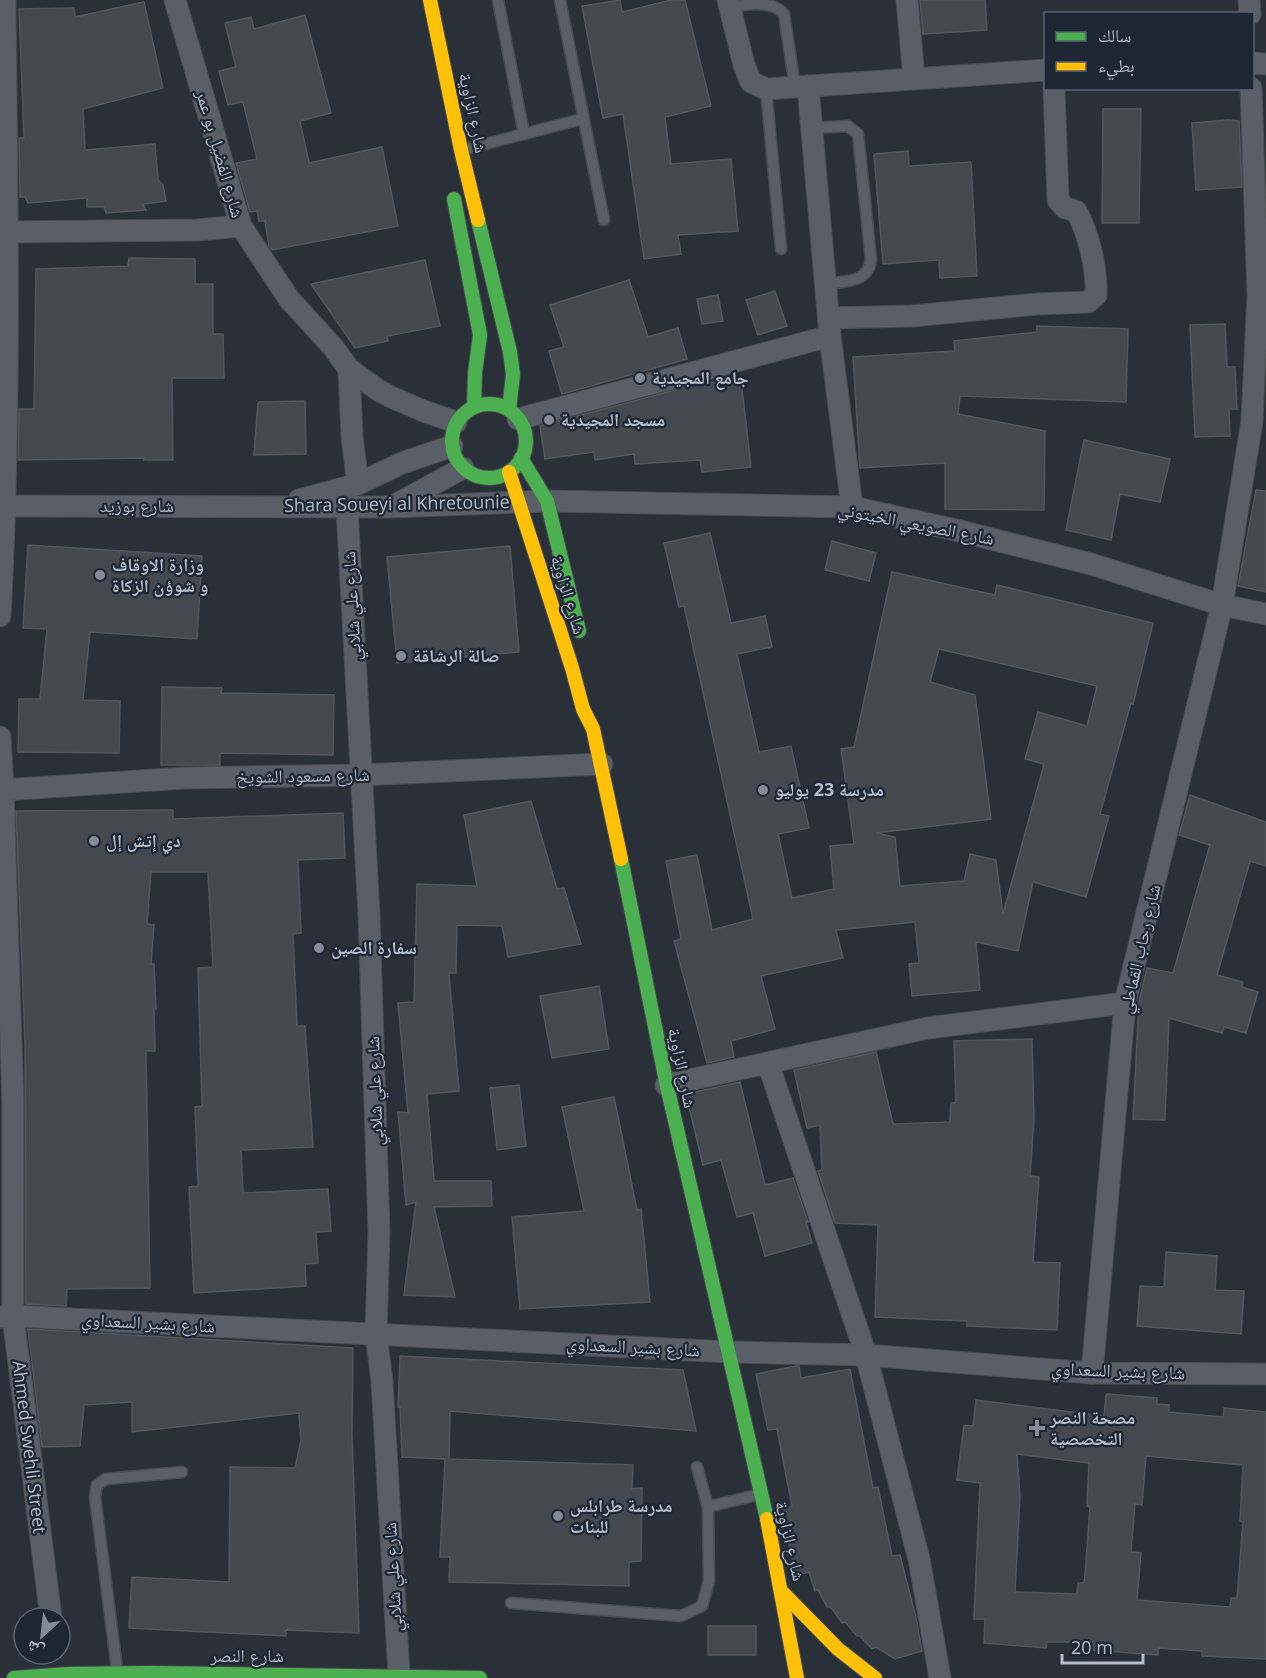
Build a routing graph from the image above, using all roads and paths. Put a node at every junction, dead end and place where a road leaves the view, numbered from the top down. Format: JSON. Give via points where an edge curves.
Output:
{"nodes":[{"id":1,"x":5,"y":0,"type":"edge"},
{"id":2,"x":175,"y":0,"type":"edge"},
{"id":3,"x":430,"y":0,"type":"edge"},
{"id":4,"x":498,"y":0,"type":"edge"},
{"id":5,"x":560,"y":0,"type":"edge"},
{"id":6,"x":907,"y":0,"type":"edge"},
{"id":7,"x":729,"y":4,"type":"edge"},
{"id":8,"x":1044,"y":70,"type":"edge"},
{"id":9,"x":914,"y":78,"type":"junction"},
{"id":10,"x":802,"y":86,"type":"junction"},
{"id":11,"x":766,"y":89,"type":"junction"},
{"id":12,"x":1054,"y":90,"type":"edge"},
{"id":13,"x":1251,"y":90,"type":"edge"},
{"id":14,"x":582,"y":119,"type":"junction"},
{"id":15,"x":812,"y":128,"type":"junction"},
{"id":16,"x":525,"y":134,"type":"junction"},
{"id":17,"x":461,"y":150,"type":"junction"},
{"id":18,"x":452,"y":186,"type":"dead end"},
{"id":19,"x":604,"y":220,"type":"dead end"},
{"id":20,"x":241,"y":226,"type":"junction"},
{"id":21,"x":4,"y":232,"type":"edge"},
{"id":22,"x":781,"y":249,"type":"dead end"},
{"id":23,"x":826,"y":284,"type":"junction"},
{"id":24,"x":830,"y":327,"type":"junction"},
{"id":25,"x":349,"y":369,"type":"junction"},
{"id":26,"x":474,"y":406,"type":"junction"},
{"id":27,"x":514,"y":415,"type":"junction"},
{"id":28,"x":456,"y":422,"type":"junction"},
{"id":29,"x":1259,"y":422,"type":"edge"},
{"id":30,"x":452,"y":446,"type":"junction"},
{"id":31,"x":521,"y":458,"type":"junction"},
{"id":32,"x":463,"y":468,"type":"junction"},
{"id":33,"x":509,"y":472,"type":"junction"},
{"id":34,"x":358,"y":484,"type":"junction"},
{"id":35,"x":547,"y":501,"type":"junction"},
{"id":36,"x":520,"y":502,"type":"junction"},
{"id":37,"x":3,"y":506,"type":"edge"},
{"id":38,"x":275,"y":506,"type":"junction"},
{"id":39,"x":390,"y":507,"type":"junction"},
{"id":40,"x":852,"y":507,"type":"junction"},
{"id":41,"x":347,"y":508,"type":"junction"},
{"id":42,"x":1222,"y":605,"type":"junction"},
{"id":43,"x":1266,"y":614,"type":"edge"},
{"id":44,"x":0,"y":616,"type":"edge"},
{"id":45,"x":583,"y":648,"type":"dead end"},
{"id":46,"x":589,"y":681,"type":"dead end"},
{"id":47,"x":593,"y":729,"type":"junction"},
{"id":48,"x":0,"y":737,"type":"edge"},
{"id":49,"x":602,"y":764,"type":"junction"},
{"id":50,"x":361,"y":775,"type":"junction"},
{"id":51,"x":3,"y":790,"type":"junction"},
{"id":52,"x":1125,"y":1003,"type":"junction"},
{"id":53,"x":768,"y":1063,"type":"junction"},
{"id":54,"x":666,"y":1085,"type":"junction"},
{"id":55,"x":6,"y":1317,"type":"edge"},
{"id":56,"x":376,"y":1335,"type":"junction"},
{"id":57,"x":729,"y":1352,"type":"junction"},
{"id":58,"x":866,"y":1355,"type":"junction"},
{"id":59,"x":1092,"y":1373,"type":"junction"},
{"id":60,"x":1266,"y":1374,"type":"edge"},
{"id":61,"x":697,"y":1467,"type":"dead end"},
{"id":62,"x":182,"y":1472,"type":"dead end"},
{"id":63,"x":761,"y":1494,"type":"junction"},
{"id":64,"x":708,"y":1507,"type":"junction"},
{"id":65,"x":783,"y":1593,"type":"junction"},
{"id":66,"x":511,"y":1603,"type":"dead end"},
{"id":67,"x":49,"y":1606,"type":"edge"},
{"id":68,"x":52,"y":1666,"type":"edge"},
{"id":69,"x":72,"y":1666,"type":"edge"},
{"id":70,"x":118,"y":1672,"type":"junction"},
{"id":71,"x":399,"y":1675,"type":"junction"},
{"id":72,"x":14,"y":1678,"type":"edge"},
{"id":73,"x":480,"y":1678,"type":"edge"},
{"id":74,"x":797,"y":1678,"type":"edge"},
{"id":75,"x":875,"y":1678,"type":"edge"},
{"id":76,"x":940,"y":1678,"type":"edge"}],
"edges":[{"from":1,"to":21,"type":"street"},
{"from":2,"to":20,"type":"street","name":"شارع الفضيل بو عمر"},
{"from":3,"to":17,"type":"main road","name":"شارع الزاوية"},
{"from":4,"to":16,"type":"lane"},
{"from":5,"to":14,"type":"lane"},
{"from":6,"to":9,"type":"street"},
{"from":7,"to":10,"type":"lane","via":[[764,2],[781,9]]},
{"from":7,"to":11,"type":"street","via":[[751,82]]},
{"from":8,"to":9,"type":"street"},
{"from":9,"to":10,"type":"street"},
{"from":10,"to":11,"type":"street"},
{"from":10,"to":15,"type":"street"},
{"from":11,"to":22,"type":"lane"},
{"from":12,"to":24,"type":"street","via":[[1058,200],[1065,208],[1076,211],[1084,226],[1096,295],[1088,302],[912,316]]},
{"from":13,"to":29,"type":"street","name":"شارع رحاب القماطي"},
{"from":14,"to":16,"type":"lane"},
{"from":14,"to":19,"type":"lane"},
{"from":15,"to":23,"type":"street"},
{"from":15,"to":23,"type":"lane","via":[[848,126],[858,134],[871,260],[863,277]]},
{"from":16,"to":17,"type":"lane"},
{"from":17,"to":27,"type":"main road","name":"شارع الزاوية","via":[[510,352]]},
{"from":18,"to":26,"type":"main road","via":[[480,334]]},
{"from":20,"to":21,"type":"street"},
{"from":20,"to":25,"type":"street","name":"شارع الفضيل بو عمر","via":[[289,298]]},
{"from":21,"to":37,"type":"street"},
{"from":23,"to":24,"type":"street"},
{"from":24,"to":27,"type":"street"},
{"from":24,"to":40,"type":"street"},
{"from":25,"to":28,"type":"street","name":"شارع الفضيل بو عمر","via":[[378,390]]},
{"from":25,"to":34,"type":"street"},
{"from":26,"to":27,"type":"main road","via":[[498,405]]},
{"from":26,"to":28,"type":"main road"},
{"from":27,"to":31,"type":"main road","via":[[526,438]]},
{"from":28,"to":30,"type":"main road"},
{"from":29,"to":42,"type":"street","name":"شارع رحاب القماطي"},
{"from":30,"to":32,"type":"main road"},
{"from":30,"to":34,"type":"street"},
{"from":31,"to":33,"type":"main road"},
{"from":31,"to":35,"type":"main road"},
{"from":32,"to":33,"type":"main road","via":[[485,478]]},
{"from":32,"to":39,"type":"street"},
{"from":33,"to":36,"type":"main road","name":"شارع الزاوية"},
{"from":34,"to":38,"type":"street"},
{"from":35,"to":36,"type":"street","name":"شارع الصويعي الخيتوني"},
{"from":35,"to":40,"type":"street","name":"شارع الصويعي الخيتوني"},
{"from":35,"to":45,"type":"main road"},
{"from":36,"to":39,"type":"street","name":"Shara Soueyi al Khretounie"},
{"from":36,"to":47,"type":"main road","name":"شارع الزاوية","via":[[583,709]]},
{"from":37,"to":38,"type":"street","name":"شارع بوزيد"},
{"from":37,"to":44,"type":"street"},
{"from":38,"to":41,"type":"street","name":"Shara Soueyi al Khretounie"},
{"from":39,"to":41,"type":"street","name":"Shara Soueyi al Khretounie"},
{"from":40,"to":42,"type":"street","name":"شارع الصويعي الخيتوني","via":[[1091,564]]},
{"from":41,"to":50,"type":"street","name":"شارع علي شلابي"},
{"from":42,"to":43,"type":"street","name":"شارع الصويعي الخيتوني"},
{"from":42,"to":52,"type":"street","name":"شارع رحاب القماطي"},
{"from":46,"to":47,"type":"main road"},
{"from":47,"to":49,"type":"main road","name":"شارع الزاوية"},
{"from":48,"to":51,"type":"street","name":"Ahmed Swehli Street"},
{"from":49,"to":50,"type":"street","name":"شارع مسعود الشويخ"},
{"from":49,"to":54,"type":"main road","name":"شارع الزاوية"},
{"from":50,"to":51,"type":"street","name":"شارع مسعود الشويخ","via":[[184,778]]},
{"from":50,"to":56,"type":"street","name":"شارع علي شلابي","via":[[378,1164]]},
{"from":51,"to":55,"type":"street","name":"Ahmed Swehli Street","via":[[13,1105]]},
{"from":52,"to":53,"type":"street","via":[[928,1028]]},
{"from":52,"to":59,"type":"street","name":"شارع رحاب القماطي"},
{"from":53,"to":54,"type":"street"},
{"from":53,"to":58,"type":"street"},
{"from":54,"to":57,"type":"main road","name":"شارع الزاوية"},
{"from":55,"to":56,"type":"street","name":"شارع بشير السعداوي"},
{"from":55,"to":67,"type":"street","name":"Ahmed Swehli Street"},
{"from":56,"to":57,"type":"street","name":"شارع بشير السعداوي"},
{"from":56,"to":71,"type":"street","name":"شارع علي شلابي"},
{"from":57,"to":58,"type":"street","name":"شارع بشير السعداوي"},
{"from":57,"to":63,"type":"main road","name":"شارع الزاوية"},
{"from":58,"to":59,"type":"street","name":"شارع بشير السعداوي"},
{"from":58,"to":76,"type":"street","via":[[919,1559]]},
{"from":59,"to":60,"type":"street","name":"شارع بشير السعداوي"},
{"from":61,"to":64,"type":"lane"},
{"from":62,"to":70,"type":"lane","via":[[105,1479],[97,1485],[94,1497]]},
{"from":63,"to":64,"type":"lane"},
{"from":63,"to":65,"type":"main road","name":"شارع الزاوية"},
{"from":64,"to":66,"type":"lane","via":[[709,1581],[702,1606],[681,1616]]},
{"from":65,"to":74,"type":"main road","name":"شارع الزاوية"},
{"from":65,"to":75,"type":"main road","via":[[826,1638]]},
{"from":68,"to":72,"type":"main road","name":"شارع النصر"},
{"from":69,"to":70,"type":"main road","name":"شارع النصر"},
{"from":70,"to":71,"type":"main road","name":"شارع النصر"},
{"from":71,"to":73,"type":"main road","name":"شارع النصر"}]}
